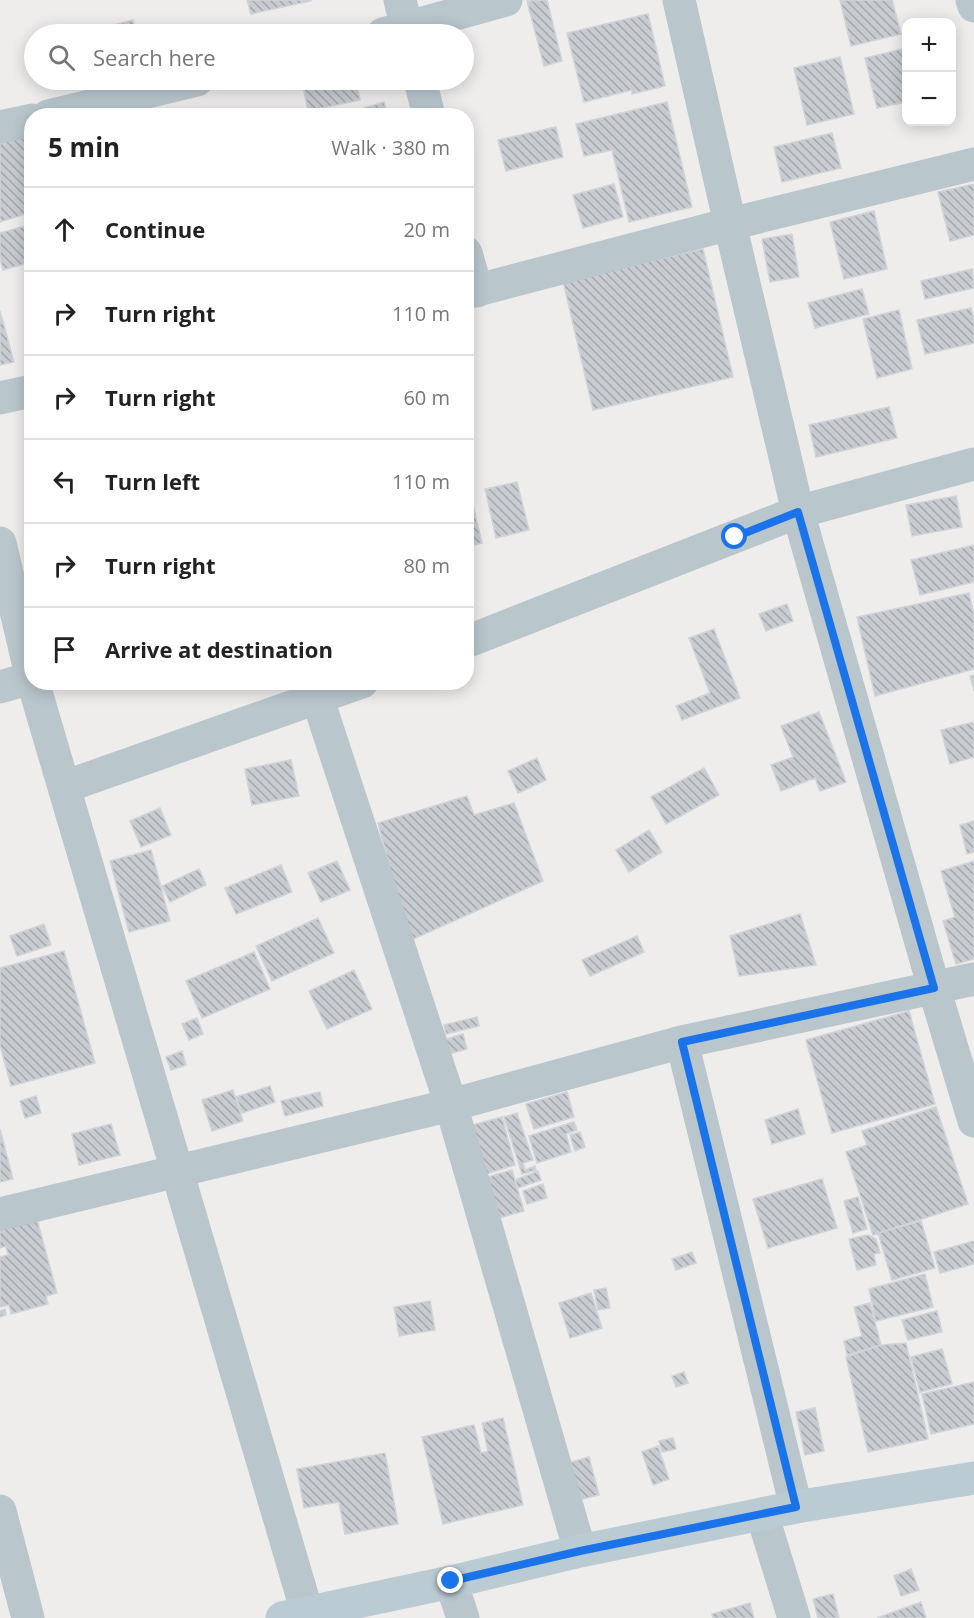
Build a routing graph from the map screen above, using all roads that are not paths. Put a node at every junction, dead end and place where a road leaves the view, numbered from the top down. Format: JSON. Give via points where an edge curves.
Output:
{"nodes":[{"id":1,"x":506,"y":0,"type":"edge"},
{"id":2,"x":680,"y":0,"type":"edge"},
{"id":3,"x":972,"y":0,"type":"edge"},
{"id":4,"x":974,"y":6,"type":"edge"},
{"id":5,"x":399,"y":24,"type":"edge"},
{"id":6,"x":156,"y":90,"type":"edge"},
{"id":7,"x":422,"y":90,"type":"edge"},
{"id":8,"x":81,"y":108,"type":"edge"},
{"id":9,"x":427,"y":108,"type":"edge"},
{"id":10,"x":24,"y":122,"type":"edge"},
{"id":11,"x":0,"y":127,"type":"edge"},
{"id":12,"x":974,"y":164,"type":"edge"},
{"id":13,"x":730,"y":224,"type":"junction"},
{"id":14,"x":474,"y":291,"type":"edge"},
{"id":15,"x":24,"y":393,"type":"edge"},
{"id":16,"x":0,"y":398,"type":"edge"},
{"id":17,"x":974,"y":464,"type":"edge"},
{"id":18,"x":798,"y":512,"type":"junction"},
{"id":19,"x":0,"y":543,"type":"edge"},
{"id":20,"x":474,"y":639,"type":"edge"},
{"id":21,"x":24,"y":646,"type":"edge"},
{"id":22,"x":24,"y":682,"type":"edge"},
{"id":23,"x":0,"y":687,"type":"edge"},
{"id":24,"x":35,"y":690,"type":"edge"},
{"id":25,"x":341,"y":690,"type":"edge"},
{"id":26,"x":318,"y":699,"type":"junction"},
{"id":27,"x":64,"y":787,"type":"junction"},
{"id":28,"x":974,"y":979,"type":"edge"},
{"id":29,"x":934,"y":988,"type":"junction"},
{"id":30,"x":682,"y":1042,"type":"junction"},
{"id":31,"x":451,"y":1105,"type":"junction"},
{"id":32,"x":974,"y":1121,"type":"edge"},
{"id":33,"x":178,"y":1172,"type":"junction"},
{"id":34,"x":0,"y":1214,"type":"edge"},
{"id":35,"x":974,"y":1478,"type":"edge"},
{"id":36,"x":796,"y":1507,"type":"junction"},
{"id":37,"x":0,"y":1511,"type":"edge"},
{"id":38,"x":762,"y":1514,"type":"junction"},
{"id":39,"x":580,"y":1551,"type":"junction"},
{"id":40,"x":451,"y":1581,"type":"junction"},
{"id":41,"x":295,"y":1615,"type":"edge"},
{"id":42,"x":28,"y":1618,"type":"edge"},
{"id":43,"x":463,"y":1618,"type":"edge"},
{"id":44,"x":794,"y":1618,"type":"edge"}],
"edges":[{"from":1,"to":5,"type":"street"},
{"from":2,"to":13,"type":"street"},
{"from":3,"to":4,"type":"street"},
{"from":6,"to":8,"type":"street"},
{"from":7,"to":9,"type":"street"},
{"from":10,"to":11,"type":"street"},
{"from":12,"to":13,"type":"street"},
{"from":13,"to":14,"type":"street"},
{"from":13,"to":18,"type":"street"},
{"from":15,"to":16,"type":"street"},
{"from":17,"to":18,"type":"street"},
{"from":18,"to":20,"type":"street"},
{"from":18,"to":29,"type":"street"},
{"from":19,"to":21,"type":"street"},
{"from":22,"to":23,"type":"street"},
{"from":24,"to":27,"type":"street"},
{"from":25,"to":26,"type":"street"},
{"from":26,"to":27,"type":"street"},
{"from":26,"to":31,"type":"street"},
{"from":27,"to":33,"type":"street"},
{"from":28,"to":29,"type":"street"},
{"from":29,"to":30,"type":"street"},
{"from":29,"to":32,"type":"street"},
{"from":30,"to":31,"type":"street"},
{"from":30,"to":36,"type":"street"},
{"from":31,"to":33,"type":"street"},
{"from":31,"to":39,"type":"street"},
{"from":33,"to":34,"type":"street"},
{"from":33,"to":41,"type":"street"},
{"from":35,"to":36,"type":"street"},
{"from":36,"to":38,"type":"street"},
{"from":37,"to":42,"type":"street"},
{"from":38,"to":39,"type":"street"},
{"from":38,"to":44,"type":"street"},
{"from":39,"to":40,"type":"street"},
{"from":40,"to":41,"type":"street"},
{"from":40,"to":43,"type":"street"}]}
